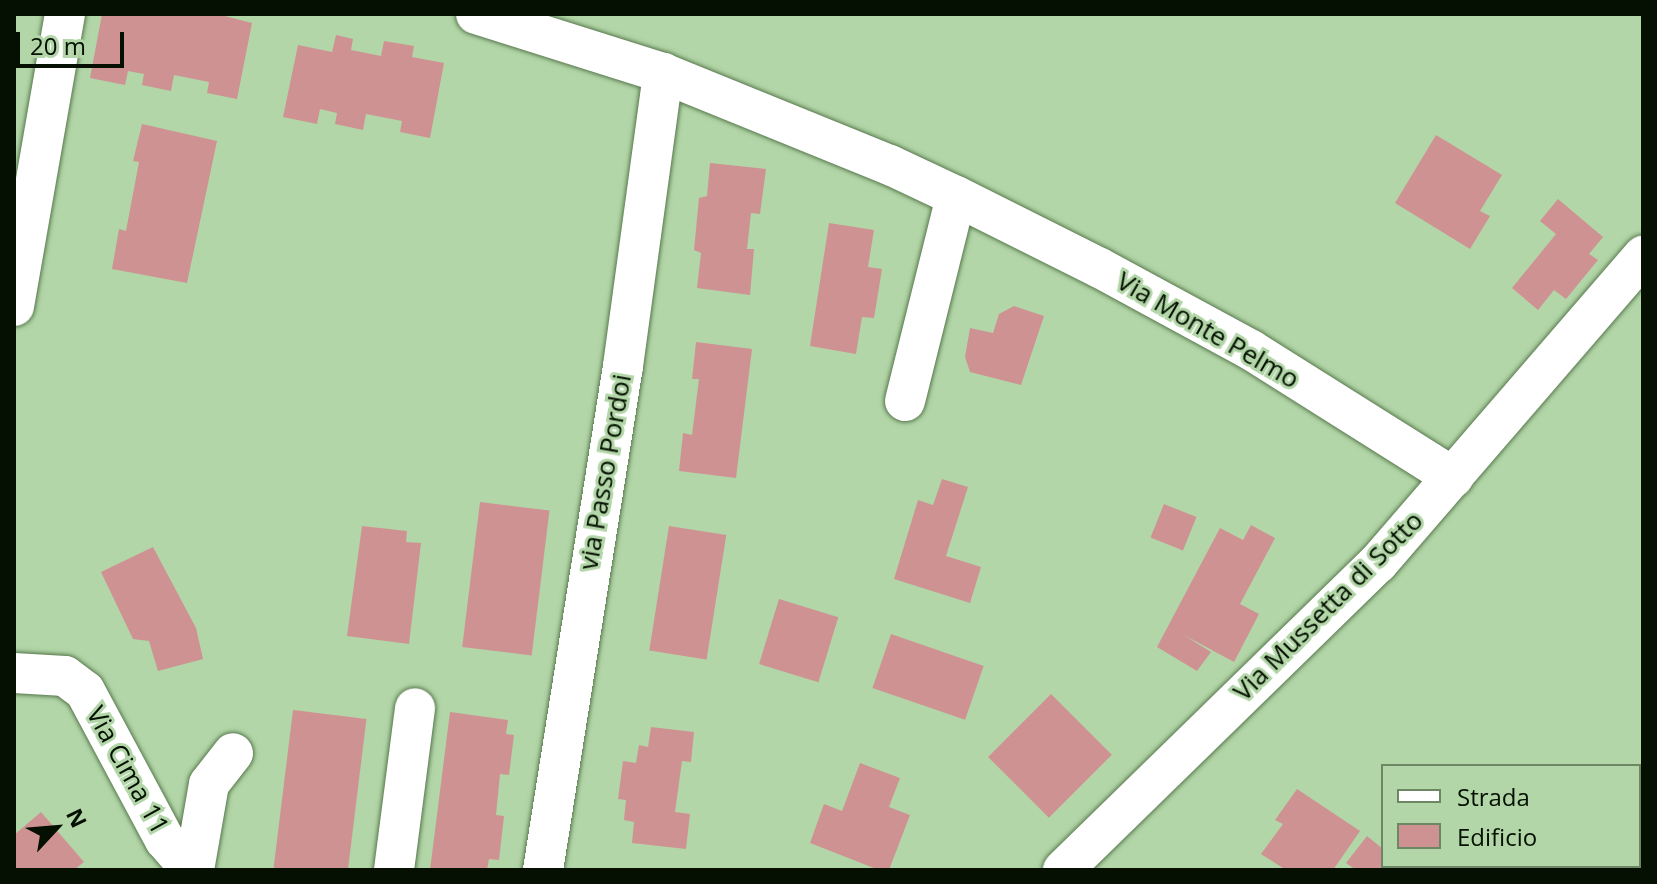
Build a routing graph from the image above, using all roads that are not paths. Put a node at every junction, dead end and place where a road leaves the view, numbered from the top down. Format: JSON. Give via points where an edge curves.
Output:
{"nodes":[{"id":1,"x":65,"y":14,"type":"edge"},
{"id":2,"x":476,"y":14,"type":"edge"},
{"id":3,"x":663,"y":73,"type":"junction"},
{"id":4,"x":956,"y":196,"type":"junction"},
{"id":5,"x":1643,"y":256,"type":"edge"},
{"id":6,"x":14,"y":306,"type":"edge"},
{"id":7,"x":905,"y":401,"type":"dead end"},
{"id":8,"x":1453,"y":477,"type":"junction"},
{"id":9,"x":14,"y":673,"type":"edge"},
{"id":10,"x":415,"y":708,"type":"dead end"},
{"id":11,"x":233,"y":753,"type":"dead end"},
{"id":12,"x":192,"y":870,"type":"edge"},
{"id":13,"x":394,"y":870,"type":"edge"},
{"id":14,"x":543,"y":870,"type":"edge"},
{"id":15,"x":1063,"y":870,"type":"edge"}],
"edges":[{"from":1,"to":6,"type":"street"},
{"from":2,"to":3,"type":"street","name":"Via Monte Pelmo"},
{"from":3,"to":4,"type":"street","name":"Via Monte Pelmo"},
{"from":3,"to":14,"type":"street","name":"via Passo Pordoi","via":[[623,366]]},
{"from":4,"to":7,"type":"street"},
{"from":4,"to":8,"type":"street","name":"Via Monte Pelmo","via":[[1251,350]]},
{"from":5,"to":8,"type":"street","name":"Via Mussetta di Sotto"},
{"from":8,"to":15,"type":"street","name":"Via Mussetta di Sotto","via":[[1378,563]]},
{"from":9,"to":12,"type":"street","name":"Via Cima 11","via":[[65,676],[85,691],[165,840]]},
{"from":10,"to":13,"type":"street"},
{"from":11,"to":12,"type":"street","name":"Via Cima 11","via":[[209,784]]}]}
